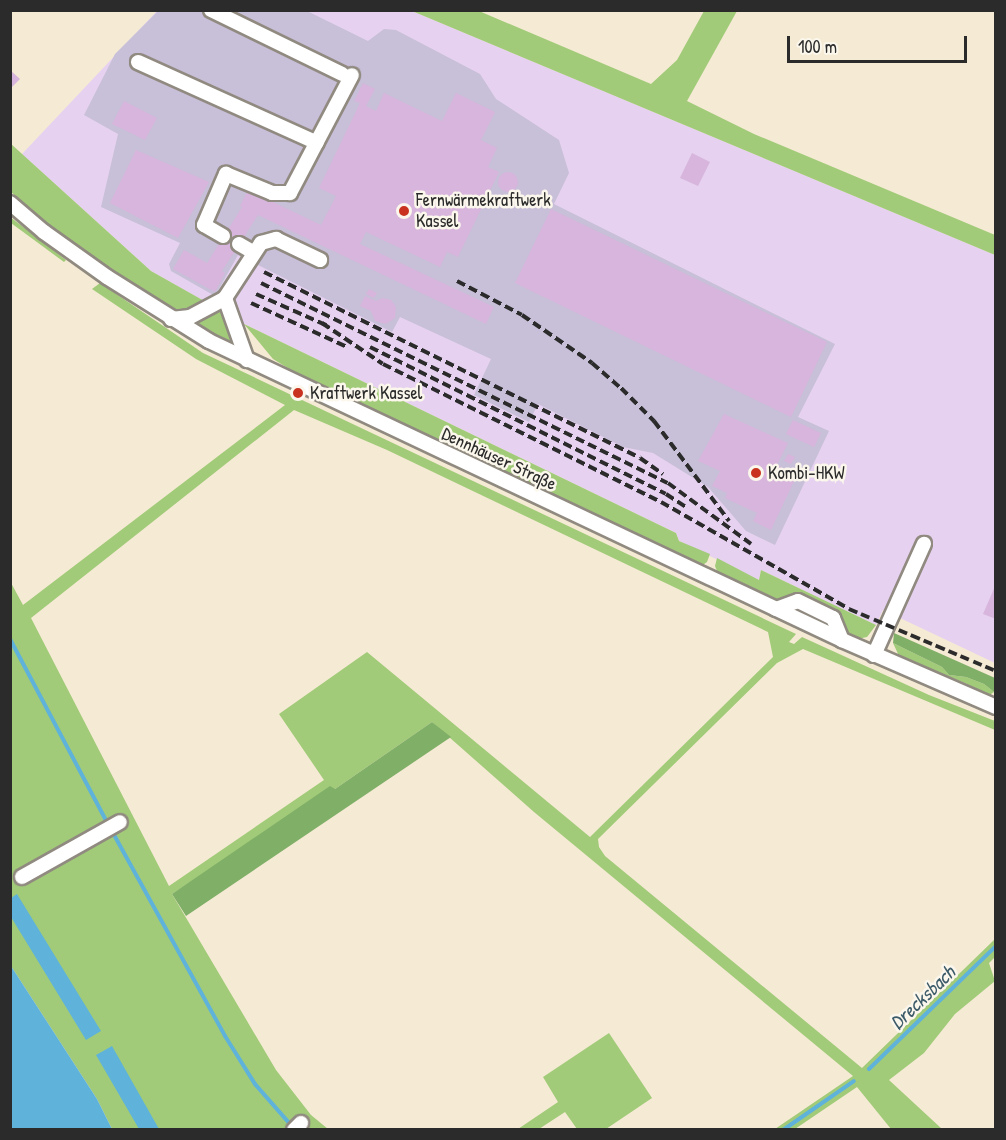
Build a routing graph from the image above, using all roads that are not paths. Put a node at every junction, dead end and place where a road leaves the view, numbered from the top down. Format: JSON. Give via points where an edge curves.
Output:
{"nodes":[{"id":1,"x":211,"y":10,"type":"edge"},
{"id":2,"x":138,"y":62,"type":"dead end"},
{"id":3,"x":317,"y":143,"type":"junction"},
{"id":4,"x":10,"y":203,"type":"edge"},
{"id":5,"x":224,"y":236,"type":"dead end"},
{"id":6,"x":239,"y":244,"type":"dead end"},
{"id":7,"x":253,"y":252,"type":"junction"},
{"id":8,"x":320,"y":260,"type":"dead end"},
{"id":9,"x":225,"y":298,"type":"junction"},
{"id":10,"x":171,"y":319,"type":"junction"},
{"id":11,"x":247,"y":360,"type":"junction"},
{"id":12,"x":924,"y":544,"type":"dead end"},
{"id":13,"x":874,"y":655,"type":"junction"},
{"id":14,"x":996,"y":707,"type":"edge"},
{"id":15,"x":120,"y":822,"type":"dead end"},
{"id":16,"x":22,"y":877,"type":"dead end"}],
"edges":[{"from":1,"to":3,"type":"street","via":[[347,75]]},
{"from":2,"to":3,"type":"street"},
{"from":3,"to":5,"type":"street","via":[[290,193],[272,193],[226,174],[204,225]]},
{"from":4,"to":10,"type":"street","name":"Dennhäuser Straße","via":[[73,253]]},
{"from":6,"to":7,"type":"street"},
{"from":7,"to":8,"type":"street","via":[[261,243],[276,239]]},
{"from":7,"to":9,"type":"street"},
{"from":9,"to":10,"type":"street","via":[[190,317]]},
{"from":9,"to":11,"type":"street"},
{"from":10,"to":11,"type":"street","name":"Dennhäuser Straße"},
{"from":11,"to":13,"type":"street","name":"Dennhäuser Straße"},
{"from":12,"to":13,"type":"street"},
{"from":13,"to":14,"type":"street","name":"Dennhäuser Straße"},
{"from":15,"to":16,"type":"street"}]}
